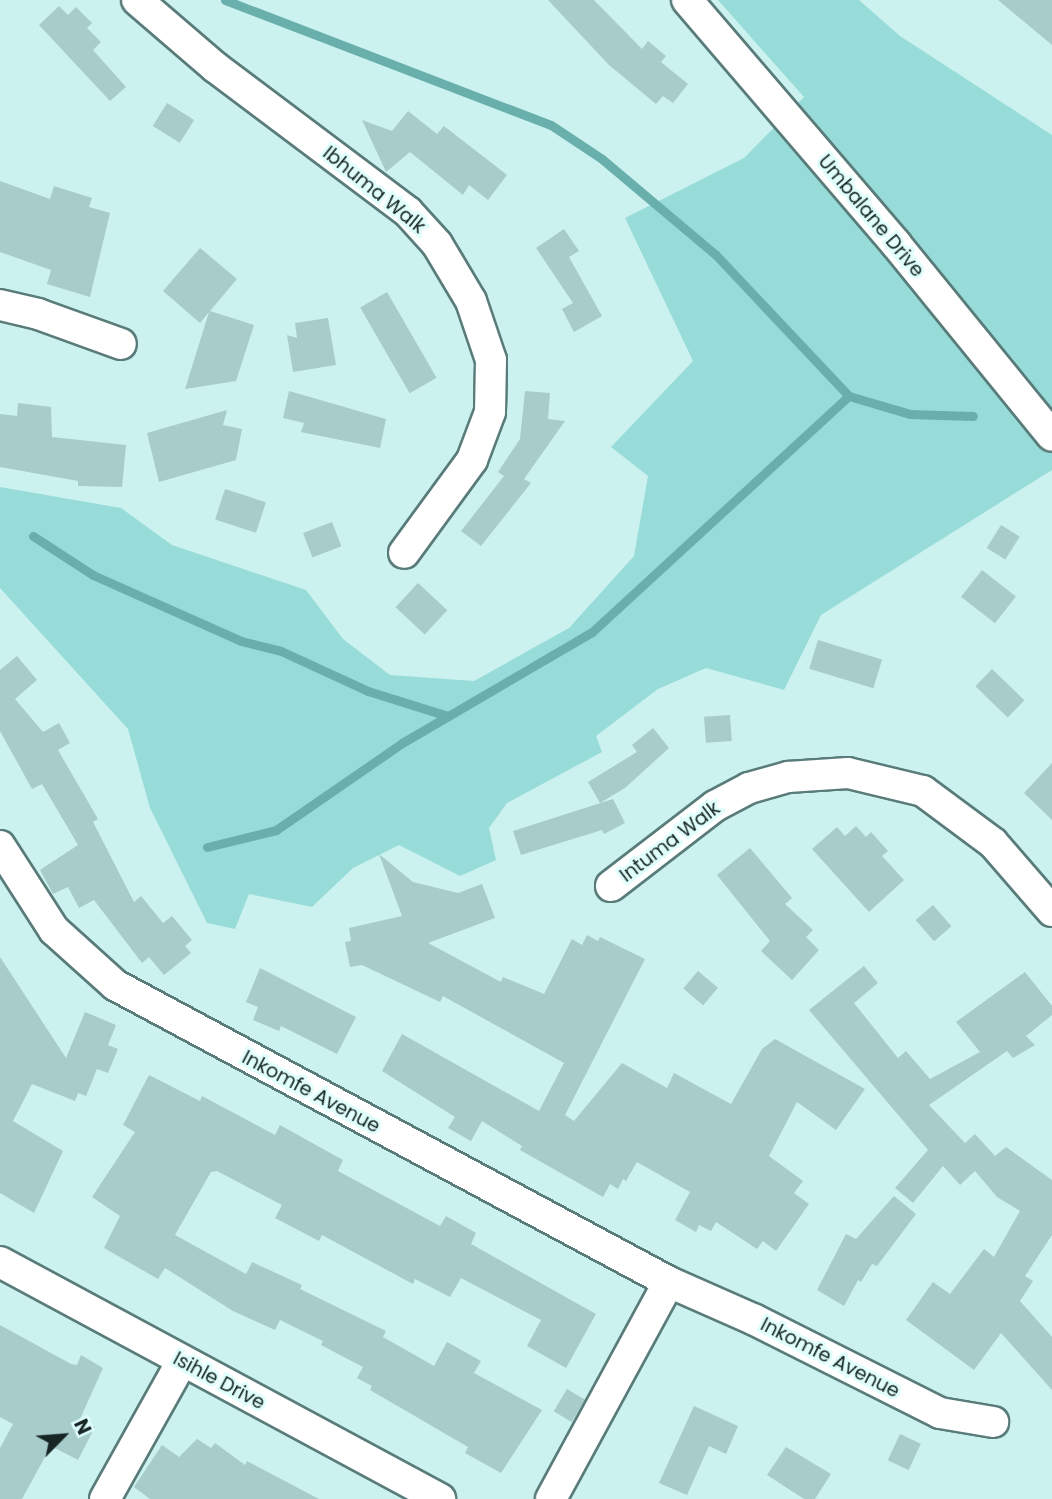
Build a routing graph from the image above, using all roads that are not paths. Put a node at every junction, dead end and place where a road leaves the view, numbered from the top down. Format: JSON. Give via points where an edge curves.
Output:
{"nodes":[{"id":1,"x":137,"y":0,"type":"edge"},
{"id":2,"x":687,"y":0,"type":"edge"},
{"id":3,"x":0,"y":305,"type":"edge"},
{"id":4,"x":121,"y":344,"type":"dead end"},
{"id":5,"x":1052,"y":436,"type":"edge"},
{"id":6,"x":404,"y":553,"type":"dead end"},
{"id":7,"x":0,"y":846,"type":"edge"},
{"id":8,"x":611,"y":886,"type":"dead end"},
{"id":9,"x":1052,"y":911,"type":"edge"},
{"id":10,"x":0,"y":1262,"type":"edge"},
{"id":11,"x":669,"y":1282,"type":"junction"},
{"id":12,"x":182,"y":1361,"type":"junction"},
{"id":13,"x":993,"y":1422,"type":"dead end"},
{"id":14,"x":105,"y":1499,"type":"edge"},
{"id":15,"x":440,"y":1499,"type":"edge"},
{"id":16,"x":551,"y":1499,"type":"edge"}],
"edges":[{"from":1,"to":6,"type":"street","name":"Ibhuma Walk","via":[[215,67],[408,212],[437,244],[471,301],[491,360],[490,412],[472,460]]},
{"from":2,"to":5,"type":"street","name":"Umbalane Drive","via":[[896,244]]},
{"from":3,"to":4,"type":"street"},
{"from":7,"to":11,"type":"street","name":"Inkomfe Avenue","via":[[54,930],[115,985]]},
{"from":8,"to":9,"type":"street","name":"Intuma Walk","via":[[715,806],[749,788],[788,777],[848,772],[923,791],[993,843]]},
{"from":10,"to":12,"type":"street","name":"Isihle Drive"},
{"from":11,"to":13,"type":"street","name":"Inkomfe Avenue","via":[[940,1413]]},
{"from":11,"to":16,"type":"street"},
{"from":12,"to":14,"type":"street"},
{"from":12,"to":15,"type":"street","name":"Isihle Drive"}]}
